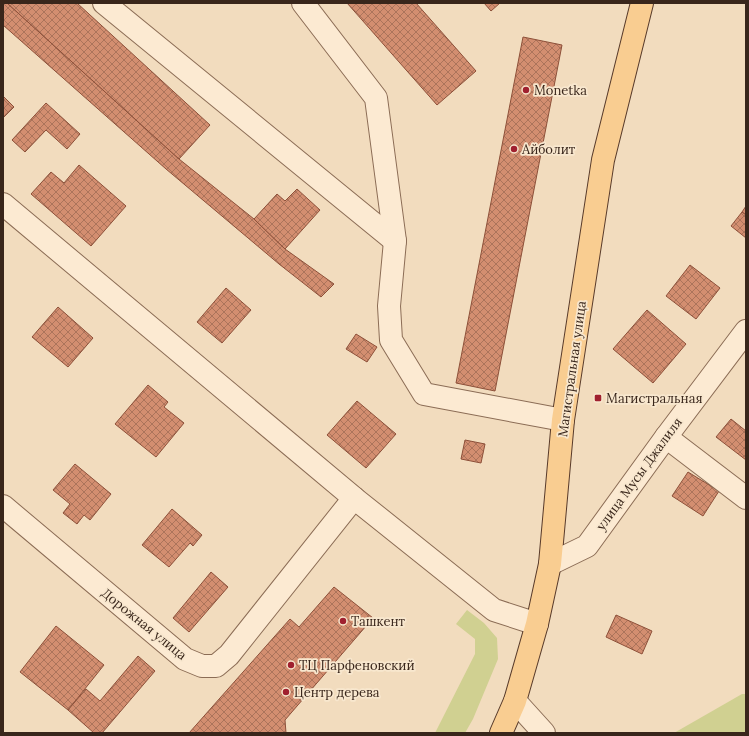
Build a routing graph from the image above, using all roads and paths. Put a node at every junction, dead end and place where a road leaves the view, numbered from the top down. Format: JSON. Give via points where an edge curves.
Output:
{"nodes":[{"id":1,"x":104,"y":3,"type":"edge"},
{"id":2,"x":303,"y":3,"type":"edge"},
{"id":3,"x":642,"y":3,"type":"edge"},
{"id":4,"x":3,"y":204,"type":"edge"},
{"id":5,"x":395,"y":241,"type":"junction"},
{"id":6,"x":746,"y":331,"type":"edge"},
{"id":7,"x":563,"y":420,"type":"junction"},
{"id":8,"x":666,"y":437,"type":"junction"},
{"id":9,"x":354,"y":498,"type":"junction"},
{"id":10,"x":746,"y":498,"type":"edge"},
{"id":11,"x":3,"y":506,"type":"edge"},
{"id":12,"x":550,"y":564,"type":"junction"},
{"id":13,"x":537,"y":624,"type":"junction"},
{"id":14,"x":515,"y":701,"type":"junction"},
{"id":15,"x":501,"y":733,"type":"edge"},
{"id":16,"x":544,"y":733,"type":"edge"}],
"edges":[{"from":1,"to":5,"type":"street"},
{"from":2,"to":5,"type":"street","via":[[376,98]]},
{"from":3,"to":7,"type":"main road","name":"Магистральная улица","via":[[603,160]]},
{"from":4,"to":9,"type":"street"},
{"from":5,"to":7,"type":"street","via":[[389,306],[391,340],[424,394]]},
{"from":6,"to":8,"type":"street","name":"улица Мусы Джалиля"},
{"from":7,"to":12,"type":"main road","name":"Магистральная улица"},
{"from":8,"to":10,"type":"street"},
{"from":8,"to":12,"type":"street","name":"улица Мусы Джалиля","via":[[587,546]]},
{"from":9,"to":11,"type":"street","name":"Дорожная улица","via":[[229,655],[216,666],[202,666],[185,659]]},
{"from":9,"to":13,"type":"street","via":[[494,610]]},
{"from":12,"to":13,"type":"main road","name":"Магистральная улица"},
{"from":13,"to":14,"type":"main road","name":"Магистральная улица"},
{"from":14,"to":15,"type":"main road","name":"Магистральная улица"},
{"from":14,"to":16,"type":"street"}]}
